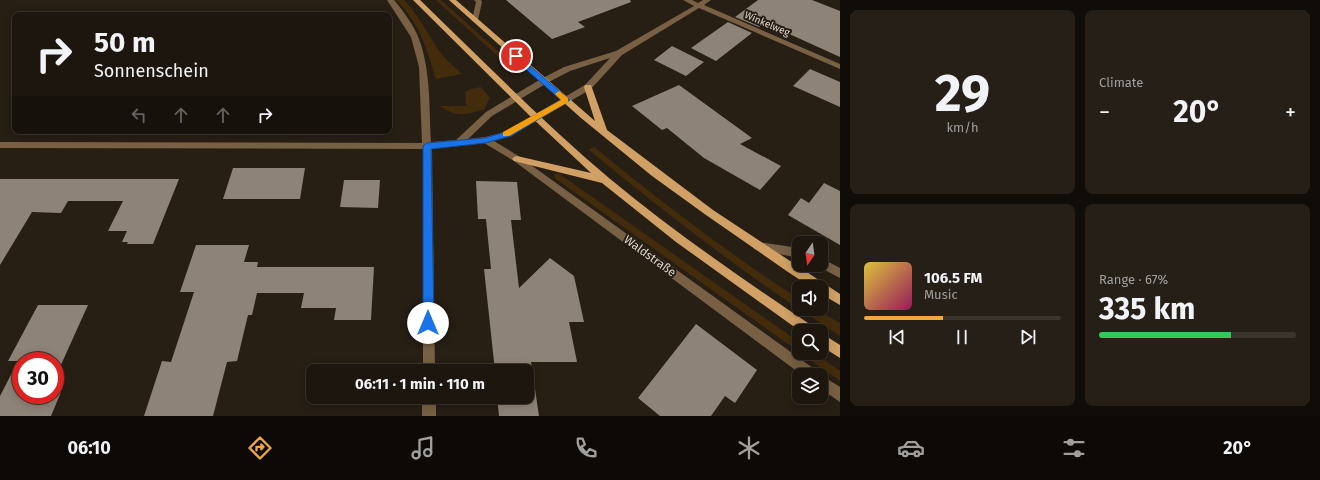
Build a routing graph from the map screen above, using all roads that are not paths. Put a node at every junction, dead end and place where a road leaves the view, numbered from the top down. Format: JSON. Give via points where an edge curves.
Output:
{"nodes":[{"id":1,"x":390,"y":0,"type":"edge"},
{"id":2,"x":416,"y":0,"type":"edge"},
{"id":3,"x":452,"y":0,"type":"edge"},
{"id":4,"x":477,"y":0,"type":"edge"},
{"id":5,"x":686,"y":0,"type":"edge"},
{"id":6,"x":708,"y":0,"type":"edge"},
{"id":7,"x":699,"y":6,"type":"junction"},
{"id":8,"x":475,"y":20,"type":"junction"},
{"id":9,"x":620,"y":53,"type":"junction"},
{"id":10,"x":840,"y":67,"type":"edge"},
{"id":11,"x":544,"y":81,"type":"junction"},
{"id":12,"x":588,"y":87,"type":"junction"},
{"id":13,"x":516,"y":98,"type":"junction"},
{"id":14,"x":566,"y":100,"type":"junction"},
{"id":15,"x":536,"y":117,"type":"junction"},
{"id":16,"x":603,"y":132,"type":"junction"},
{"id":17,"x":485,"y":140,"type":"junction"},
{"id":18,"x":458,"y":143,"type":"junction"},
{"id":19,"x":0,"y":145,"type":"edge"},
{"id":20,"x":427,"y":146,"type":"junction"},
{"id":21,"x":517,"y":159,"type":"junction"},
{"id":22,"x":606,"y":180,"type":"junction"},
{"id":23,"x":756,"y":246,"type":"junction"},
{"id":24,"x":792,"y":251,"type":"edge"},
{"id":25,"x":828,"y":267,"type":"edge"},
{"id":26,"x":840,"y":273,"type":"edge"},
{"id":27,"x":809,"y":280,"type":"edge"},
{"id":28,"x":828,"y":292,"type":"edge"},
{"id":29,"x":840,"y":300,"type":"edge"},
{"id":30,"x":800,"y":324,"type":"edge"},
{"id":31,"x":828,"y":344,"type":"edge"},
{"id":32,"x":840,"y":352,"type":"edge"},
{"id":33,"x":429,"y":364,"type":"edge"},
{"id":34,"x":803,"y":368,"type":"edge"},
{"id":35,"x":828,"y":386,"type":"edge"},
{"id":36,"x":840,"y":395,"type":"edge"},
{"id":37,"x":429,"y":404,"type":"edge"},
{"id":38,"x":429,"y":416,"type":"edge"}],
"edges":[{"from":1,"to":20,"type":"street","via":[[416,36],[423,67]]},
{"from":2,"to":13,"type":"main road"},
{"from":3,"to":8,"type":"main road"},
{"from":4,"to":8,"type":"street","via":[[479,2]]},
{"from":5,"to":7,"type":"street","name":"Winkelweg"},
{"from":6,"to":7,"type":"street"},
{"from":7,"to":9,"type":"street"},
{"from":7,"to":10,"type":"street","name":"Winkelweg"},
{"from":8,"to":11,"type":"main road"},
{"from":9,"to":11,"type":"street","via":[[567,69]]},
{"from":9,"to":12,"type":"street"},
{"from":11,"to":13,"type":"street"},
{"from":11,"to":14,"type":"main road"},
{"from":12,"to":14,"type":"street"},
{"from":12,"to":16,"type":"main road"},
{"from":13,"to":15,"type":"main road"},
{"from":13,"to":18,"type":"street","via":[[489,114]]},
{"from":14,"to":15,"type":"street"},
{"from":14,"to":16,"type":"main road"},
{"from":15,"to":17,"type":"street","via":[[508,134]]},
{"from":15,"to":22,"type":"main road"},
{"from":16,"to":23,"type":"main road"},
{"from":17,"to":18,"type":"street"},
{"from":17,"to":21,"type":"street","name":"Waldstraße"},
{"from":18,"to":20,"type":"street"},
{"from":19,"to":20,"type":"street"},
{"from":20,"to":33,"type":"street"},
{"from":21,"to":22,"type":"main road"},
{"from":21,"to":34,"type":"street","name":"Waldstraße"},
{"from":22,"to":30,"type":"main road","via":[[713,264]]},
{"from":23,"to":24,"type":"street"},
{"from":23,"to":27,"type":"main road"},
{"from":25,"to":26,"type":"street"},
{"from":28,"to":29,"type":"main road"},
{"from":31,"to":32,"type":"main road"},
{"from":35,"to":36,"type":"street"},
{"from":37,"to":38,"type":"street"}]}
